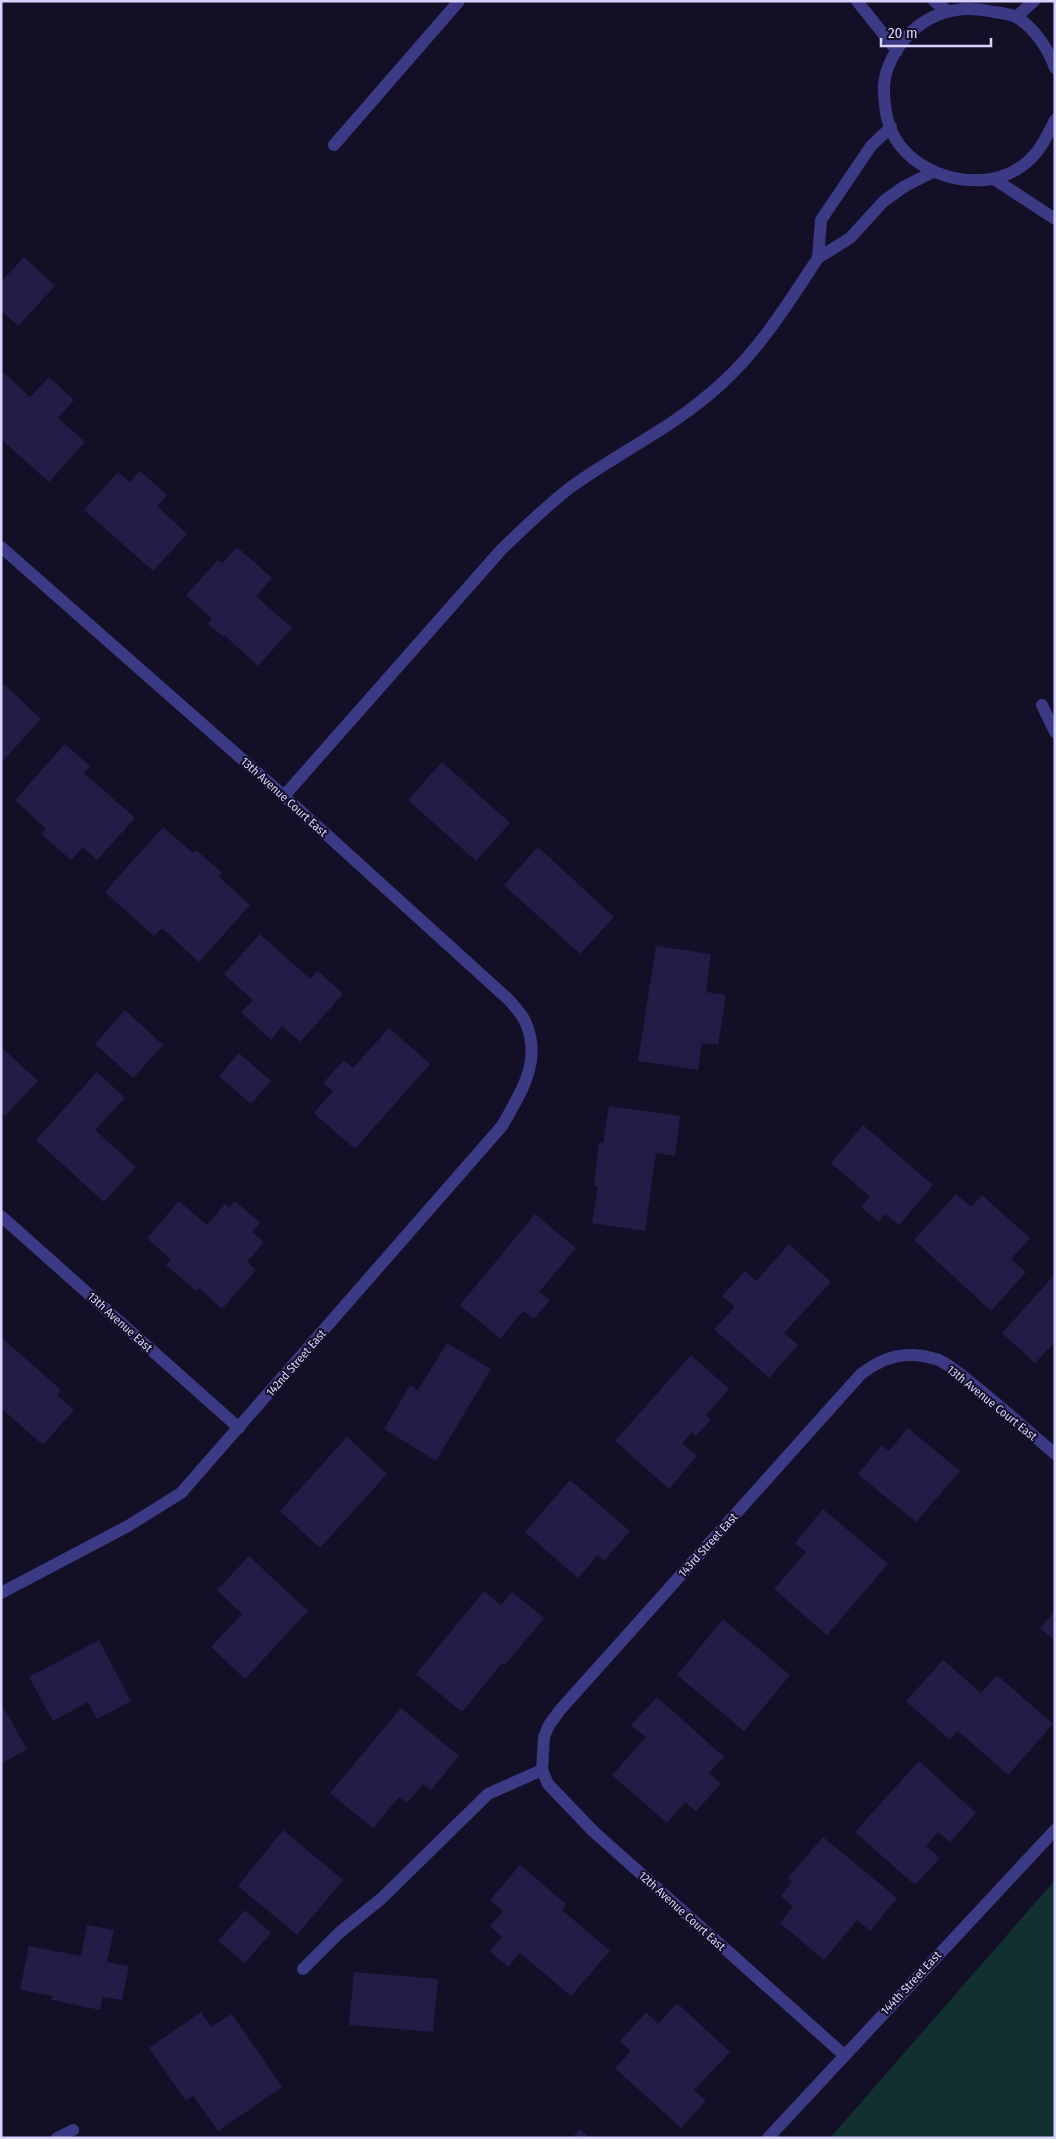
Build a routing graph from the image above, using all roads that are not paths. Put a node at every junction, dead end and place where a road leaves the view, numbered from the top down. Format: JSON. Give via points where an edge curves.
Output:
{"nodes":[{"id":1,"x":459,"y":1,"type":"edge"},
{"id":2,"x":857,"y":1,"type":"edge"},
{"id":3,"x":934,"y":1,"type":"edge"},
{"id":4,"x":1034,"y":1,"type":"edge"},
{"id":5,"x":948,"y":11,"type":"junction"},
{"id":6,"x":1016,"y":17,"type":"junction"},
{"id":7,"x":897,"y":51,"type":"junction"},
{"id":8,"x":1055,"y":68,"type":"edge"},
{"id":9,"x":891,"y":127,"type":"junction"},
{"id":10,"x":1053,"y":132,"type":"edge"},
{"id":11,"x":334,"y":145,"type":"dead end"},
{"id":12,"x":933,"y":172,"type":"junction"},
{"id":13,"x":994,"y":179,"type":"junction"},
{"id":14,"x":1055,"y":219,"type":"edge"},
{"id":15,"x":818,"y":258,"type":"junction"},
{"id":16,"x":1,"y":547,"type":"edge"},
{"id":17,"x":1042,"y":705,"type":"dead end"},
{"id":18,"x":1055,"y":732,"type":"edge"},
{"id":19,"x":284,"y":796,"type":"junction"},
{"id":20,"x":530,"y":1068,"type":"joint"},
{"id":21,"x":1,"y":1216,"type":"edge"},
{"id":22,"x":897,"y":1356,"type":"joint"},
{"id":23,"x":239,"y":1428,"type":"junction"},
{"id":24,"x":1055,"y":1454,"type":"edge"},
{"id":25,"x":1,"y":1593,"type":"edge"},
{"id":26,"x":542,"y":1770,"type":"junction"},
{"id":27,"x":1055,"y":1830,"type":"edge"},
{"id":28,"x":303,"y":1969,"type":"dead end"},
{"id":29,"x":844,"y":2055,"type":"junction"},
{"id":30,"x":73,"y":2130,"type":"dead end"},
{"id":31,"x":57,"y":2138,"type":"edge"},
{"id":32,"x":768,"y":2138,"type":"edge"}],
"edges":[{"from":1,"to":11,"type":"street"},
{"from":2,"to":7,"type":"street"},
{"from":3,"to":5,"type":"street"},
{"from":4,"to":6,"type":"street"},
{"from":5,"to":6,"type":"street","via":[[969,9]]},
{"from":5,"to":7,"type":"street","via":[[930,18],[907,35]]},
{"from":6,"to":8,"type":"street","via":[[1035,34]]},
{"from":7,"to":9,"type":"street","via":[[884,85],[886,113]]},
{"from":9,"to":12,"type":"street","via":[[896,139],[914,160]]},
{"from":9,"to":15,"type":"street","via":[[871,146],[821,220]]},
{"from":10,"to":13,"type":"street","via":[[1022,166]]},
{"from":12,"to":13,"type":"street","via":[[967,180]]},
{"from":12,"to":15,"type":"street","via":[[884,201],[850,238]]},
{"from":13,"to":14,"type":"street"},
{"from":15,"to":19,"type":"street","via":[[757,346],[722,384],[686,414],[572,487],[539,513],[501,550]]},
{"from":16,"to":19,"type":"street","name":"13th Avenue Court East"},
{"from":17,"to":18,"type":"street"},
{"from":19,"to":20,"type":"street","name":"13th Avenue Court East","via":[[508,999],[524,1021],[532,1048]]},
{"from":20,"to":23,"type":"street","name":"142nd Street East","via":[[502,1126]]},
{"from":21,"to":23,"type":"street","name":"13th Avenue East"},
{"from":22,"to":24,"type":"street","name":"13th Avenue Court East","via":[[937,1359],[956,1371]]},
{"from":22,"to":26,"type":"street","name":"143rd Street East","via":[[888,1357],[861,1374],[573,1695],[549,1725],[544,1737]]},
{"from":23,"to":25,"type":"street","name":"142nd Street East","via":[[181,1493],[164,1505]]},
{"from":26,"to":28,"type":"street","via":[[488,1794],[382,1898],[339,1933]]},
{"from":26,"to":29,"type":"street","name":"12th Avenue Court East","via":[[548,1784],[593,1831]]},
{"from":27,"to":29,"type":"street","name":"144th Street East"},
{"from":29,"to":32,"type":"street","name":"144th Street East"},
{"from":30,"to":31,"type":"street"}]}
